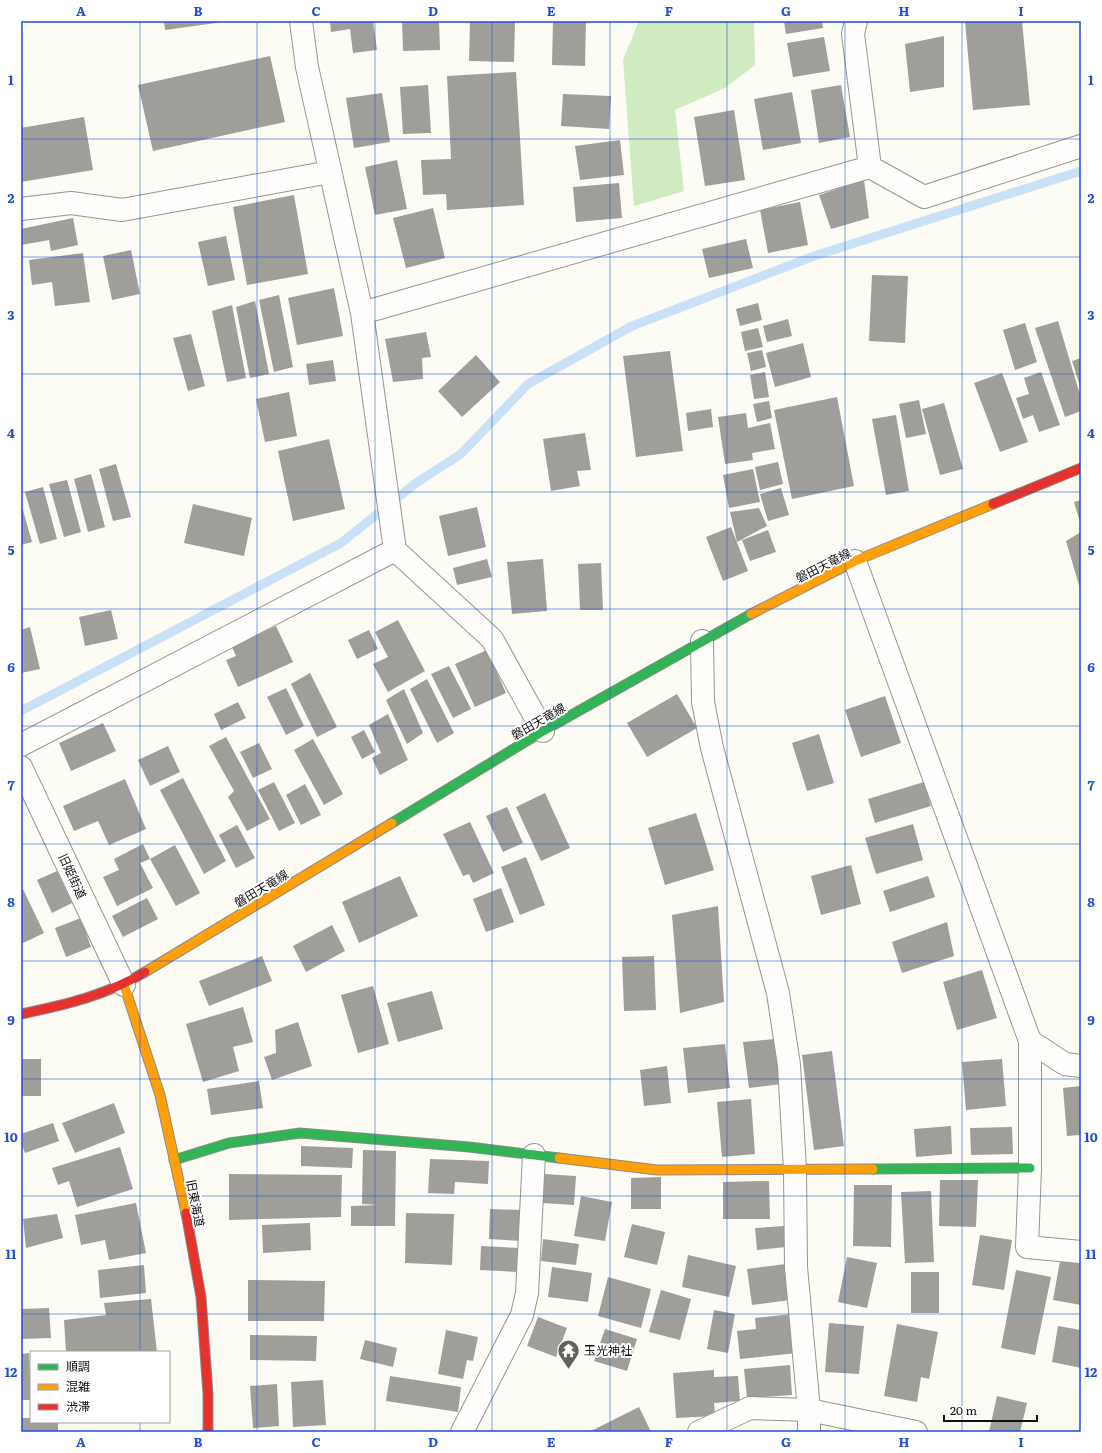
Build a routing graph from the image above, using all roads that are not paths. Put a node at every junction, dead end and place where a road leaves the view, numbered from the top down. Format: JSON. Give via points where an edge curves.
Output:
{"nodes":[{"id":1,"x":300,"y":21,"type":"edge"},
{"id":2,"x":856,"y":21,"type":"edge"},
{"id":3,"x":1081,"y":146,"type":"edge"},
{"id":4,"x":870,"y":167,"type":"junction"},
{"id":5,"x":330,"y":172,"type":"junction"},
{"id":6,"x":21,"y":209,"type":"edge"},
{"id":7,"x":362,"y":312,"type":"junction"},
{"id":8,"x":1081,"y":468,"type":"edge"},
{"id":9,"x":395,"y":550,"type":"junction"},
{"id":10,"x":855,"y":561,"type":"junction"},
{"id":11,"x":702,"y":641,"type":"junction"},
{"id":12,"x":543,"y":731,"type":"junction"},
{"id":13,"x":21,"y":745,"type":"edge"},
{"id":14,"x":21,"y":767,"type":"edge"},
{"id":15,"x":124,"y":985,"type":"junction"},
{"id":16,"x":21,"y":1014,"type":"edge"},
{"id":17,"x":1030,"y":1041,"type":"junction"},
{"id":18,"x":1081,"y":1066,"type":"edge"},
{"id":19,"x":534,"y":1155,"type":"junction"},
{"id":20,"x":174,"y":1160,"type":"junction"},
{"id":21,"x":1030,"y":1168,"type":"junction"},
{"id":22,"x":795,"y":1170,"type":"junction"},
{"id":23,"x":1081,"y":1252,"type":"edge"},
{"id":24,"x":809,"y":1410,"type":"junction"},
{"id":25,"x":208,"y":1432,"type":"edge"},
{"id":26,"x":462,"y":1432,"type":"edge"},
{"id":27,"x":699,"y":1432,"type":"edge"},
{"id":28,"x":809,"y":1432,"type":"edge"},
{"id":29,"x":916,"y":1432,"type":"edge"}],
"edges":[{"from":1,"to":5,"type":"street","via":[[307,67]]},
{"from":2,"to":4,"type":"street","via":[[853,34]]},
{"from":3,"to":4,"type":"street","via":[[924,197]]},
{"from":4,"to":7,"type":"street"},
{"from":5,"to":6,"type":"street","via":[[122,210],[71,203]]},
{"from":5,"to":7,"type":"street"},
{"from":7,"to":9,"type":"street"},
{"from":8,"to":10,"type":"street","name":"磐田天竜線"},
{"from":9,"to":12,"type":"street","via":[[492,639]]},
{"from":9,"to":13,"type":"street"},
{"from":10,"to":11,"type":"street","name":"磐田天竜線"},
{"from":10,"to":17,"type":"street"},
{"from":11,"to":12,"type":"street","name":"磐田天竜線"},
{"from":11,"to":22,"type":"street","via":[[703,702],[712,748],[778,993],[789,1064]]},
{"from":12,"to":15,"type":"street","name":"磐田天竜線"},
{"from":14,"to":15,"type":"street","name":"旧姫街道"},
{"from":15,"to":16,"type":"street","name":"磐田天竜線","via":[[70,1004]]},
{"from":15,"to":20,"type":"street","name":"旧東海道","via":[[160,1095]]},
{"from":17,"to":18,"type":"street","via":[[1065,1064]]},
{"from":17,"to":21,"type":"street"},
{"from":19,"to":20,"type":"street","via":[[300,1132],[230,1143]]},
{"from":19,"to":22,"type":"street","via":[[657,1170]]},
{"from":19,"to":26,"type":"street","via":[[527,1293],[522,1315]]},
{"from":20,"to":25,"type":"street","name":"旧東海道","via":[[201,1297]]},
{"from":21,"to":22,"type":"street"},
{"from":21,"to":23,"type":"street","via":[[1027,1247]]},
{"from":22,"to":24,"type":"street","via":[[796,1267]]},
{"from":24,"to":27,"type":"street","via":[[750,1408]]},
{"from":24,"to":28,"type":"street"},
{"from":24,"to":29,"type":"street"}]}
